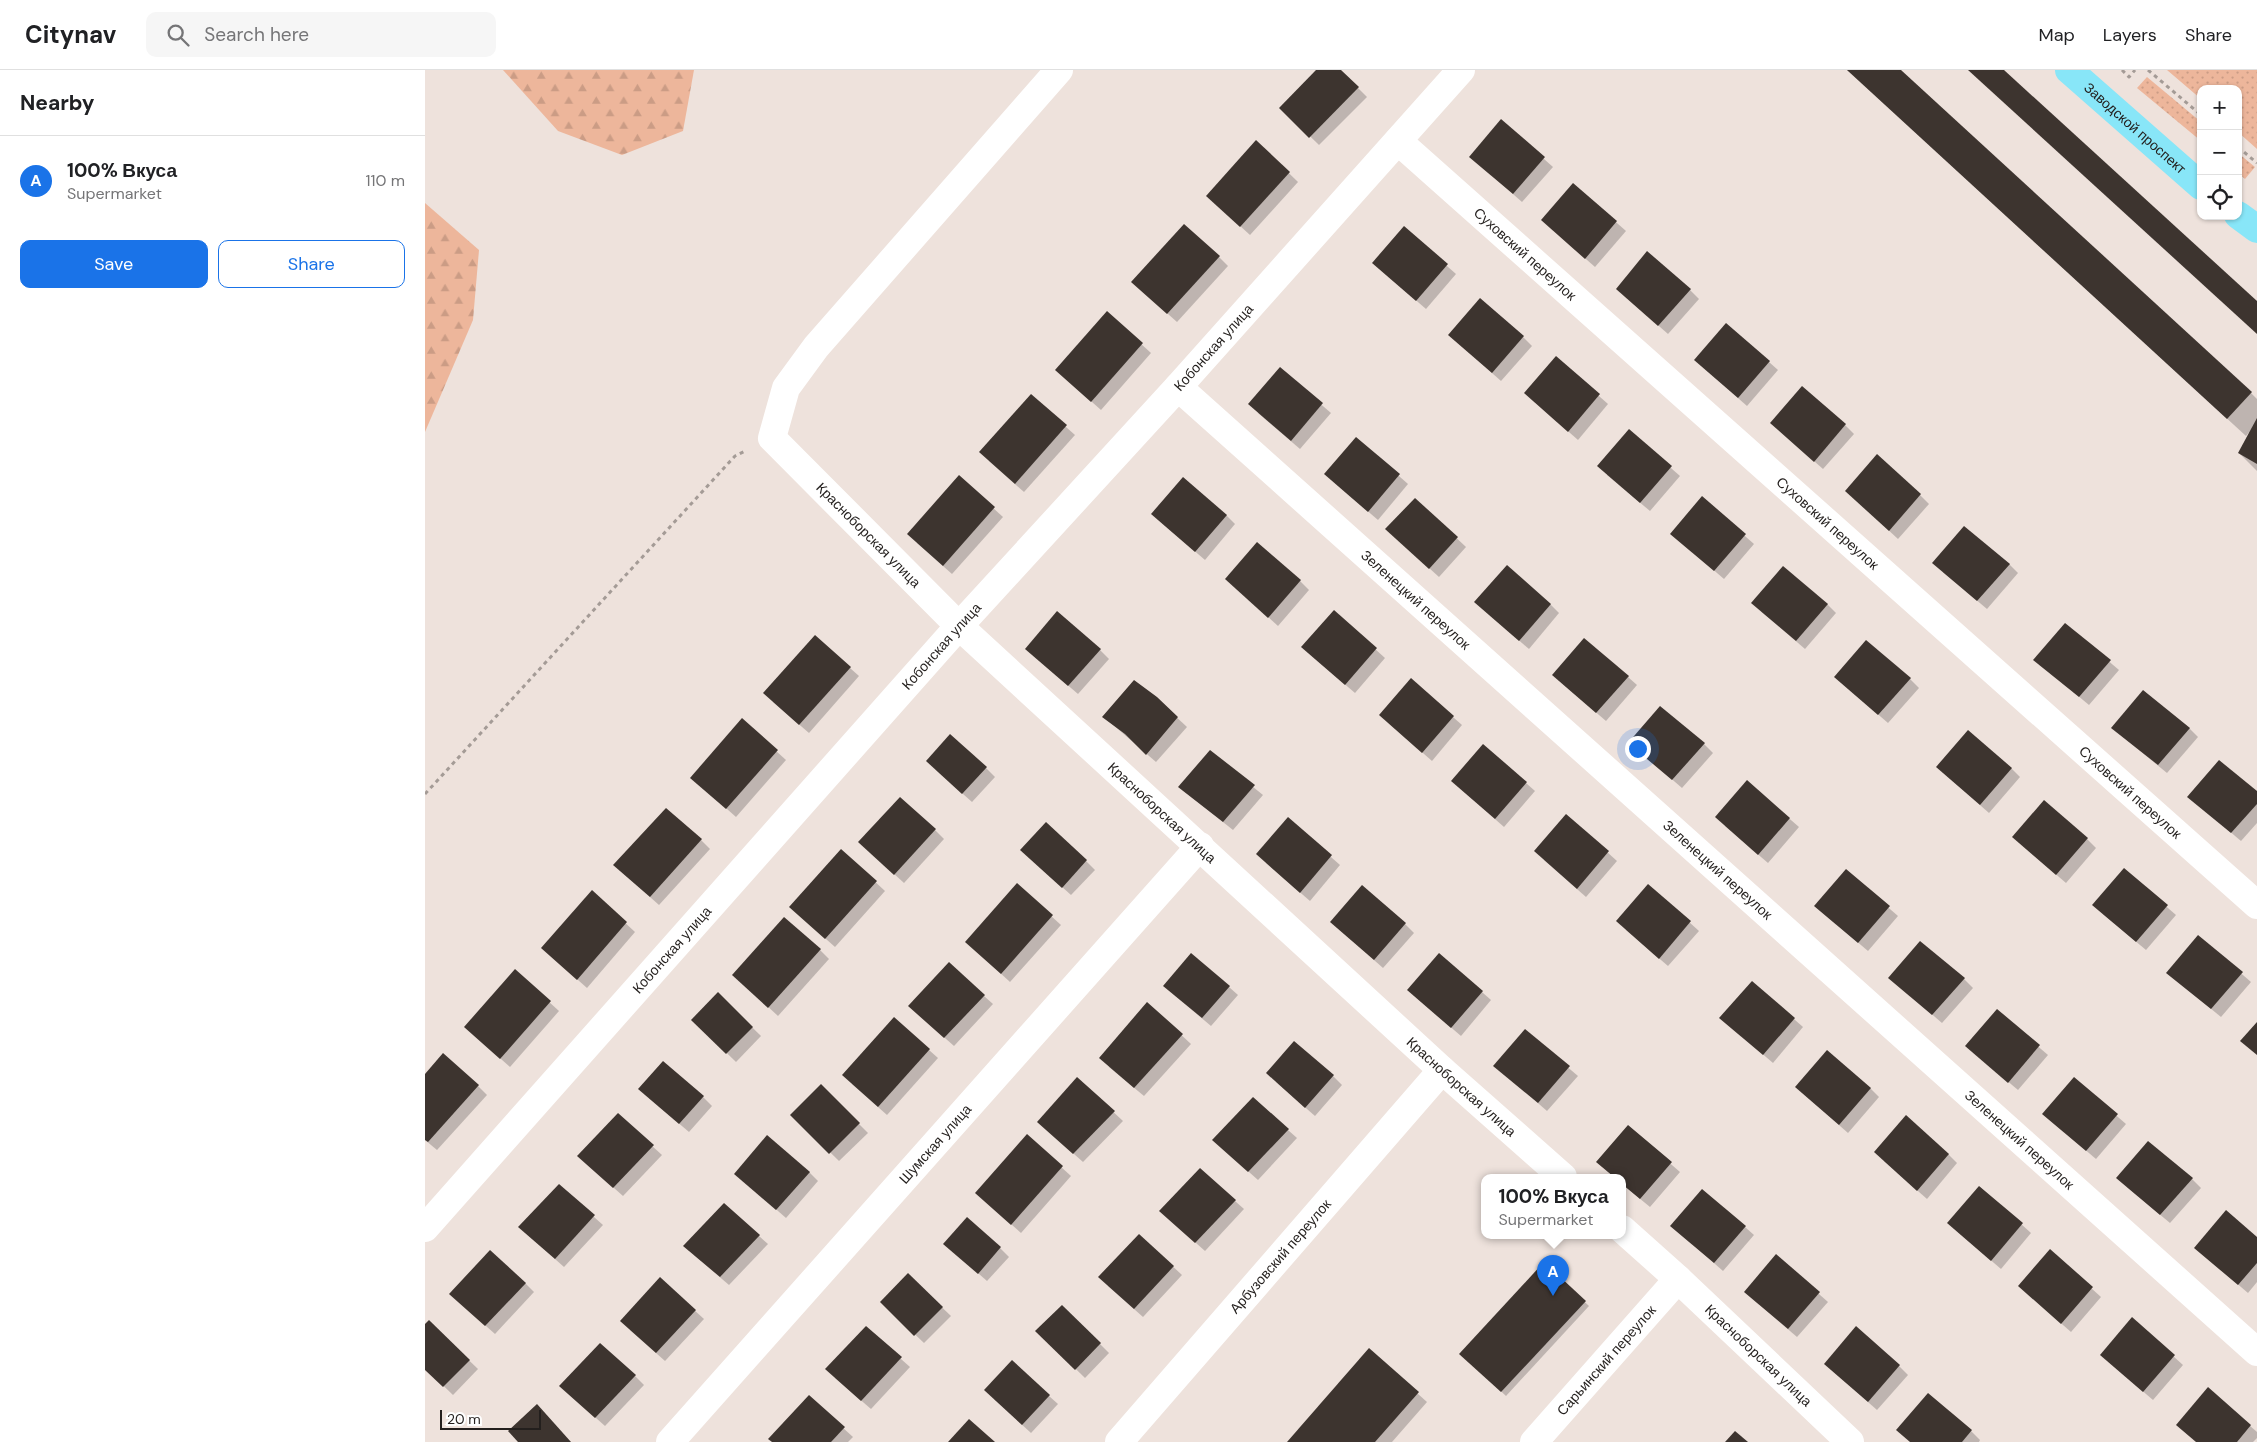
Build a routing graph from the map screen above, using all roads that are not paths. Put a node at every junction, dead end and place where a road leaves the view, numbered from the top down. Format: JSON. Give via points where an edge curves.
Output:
{"nodes":[{"id":1,"x":1059,"y":70,"type":"edge"},
{"id":2,"x":1461,"y":70,"type":"edge"},
{"id":3,"x":2069,"y":70,"type":"edge"},
{"id":4,"x":1398,"y":141,"type":"junction"},
{"id":5,"x":2197,"y":182,"type":"edge"},
{"id":6,"x":2242,"y":218,"type":"edge"},
{"id":7,"x":2257,"y":229,"type":"edge"},
{"id":8,"x":1178,"y":387,"type":"junction"},
{"id":9,"x":959,"y":626,"type":"junction"},
{"id":10,"x":1199,"y":846,"type":"junction"},
{"id":11,"x":2257,"y":905,"type":"edge"},
{"id":12,"x":1442,"y":1070,"type":"junction"},
{"id":13,"x":1560,"y":1174,"type":"edge"},
{"id":14,"x":425,"y":1228,"type":"edge"},
{"id":15,"x":1626,"y":1233,"type":"edge"},
{"id":16,"x":1678,"y":1279,"type":"junction"},
{"id":17,"x":2257,"y":1352,"type":"edge"},
{"id":18,"x":669,"y":1442,"type":"edge"},
{"id":19,"x":1119,"y":1442,"type":"edge"},
{"id":20,"x":1534,"y":1442,"type":"edge"},
{"id":21,"x":1850,"y":1442,"type":"edge"}],
"edges":[{"from":1,"to":9,"type":"street","name":"Красноборская улица","via":[[816,347],[785,388],[772,438]]},
{"from":2,"to":4,"type":"street","name":"Кобонская улица"},
{"from":3,"to":5,"type":"main road","name":"Заводской проспект"},
{"from":4,"to":8,"type":"street","name":"Кобонская улица"},
{"from":4,"to":11,"type":"street","name":"Суховский переулок"},
{"from":6,"to":7,"type":"main road"},
{"from":8,"to":9,"type":"street","name":"Кобонская улица"},
{"from":8,"to":17,"type":"street","name":"Зеленецкий переулок"},
{"from":9,"to":10,"type":"street","name":"Красноборская улица"},
{"from":9,"to":14,"type":"street","name":"Кобонская улица"},
{"from":10,"to":12,"type":"street","name":"Красноборская улица"},
{"from":10,"to":18,"type":"street","name":"Шумская улица"},
{"from":12,"to":13,"type":"street","name":"Красноборская улица"},
{"from":12,"to":19,"type":"street","name":"Арбузовский переулок"},
{"from":15,"to":16,"type":"street","name":"Красноборская улица"},
{"from":16,"to":20,"type":"street","name":"Сарьинский переулок"},
{"from":16,"to":21,"type":"street","name":"Красноборская улица"}]}
